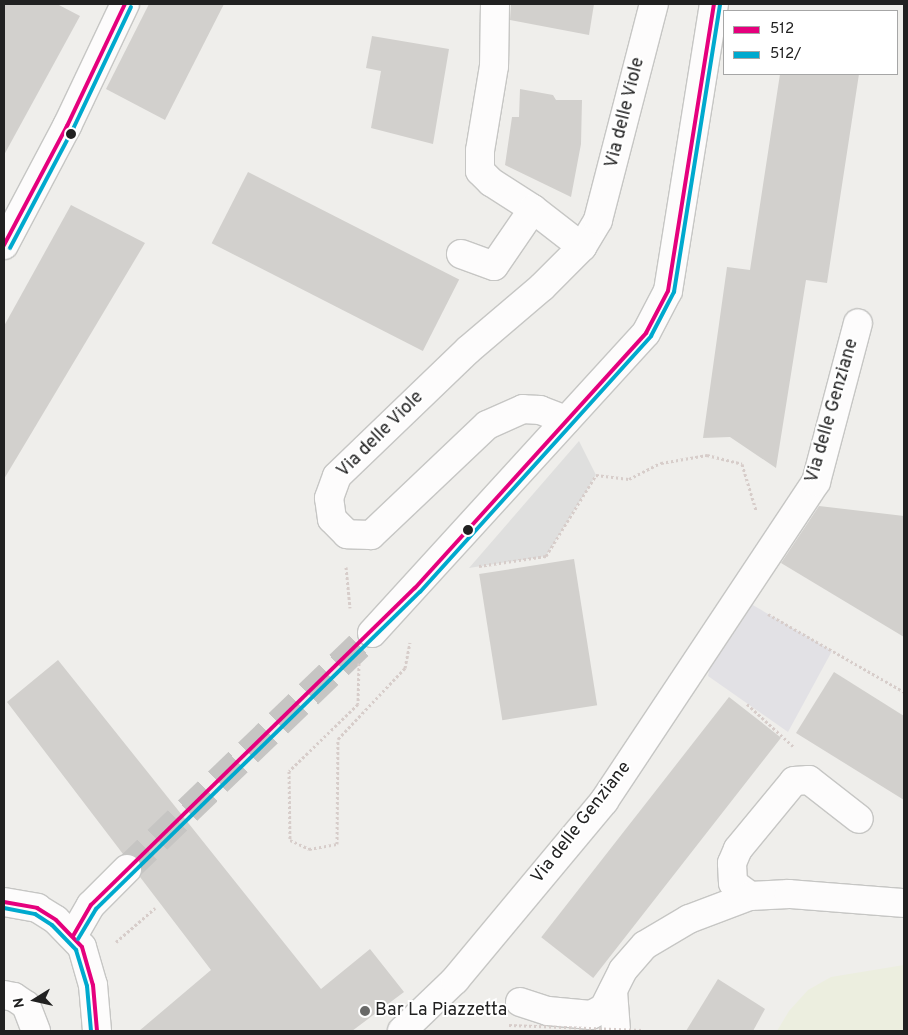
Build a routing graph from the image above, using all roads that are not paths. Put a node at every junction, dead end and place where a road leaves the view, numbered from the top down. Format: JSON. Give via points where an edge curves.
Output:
{"nodes":[{"id":1,"x":125,"y":4,"type":"edge"},
{"id":2,"x":495,"y":4,"type":"edge"},
{"id":3,"x":654,"y":4,"type":"edge"},
{"id":4,"x":714,"y":4,"type":"edge"},
{"id":5,"x":533,"y":208,"type":"junction"},
{"id":6,"x":4,"y":245,"type":"edge"},
{"id":7,"x":582,"y":247,"type":"junction"},
{"id":8,"x":461,"y":254,"type":"dead end"},
{"id":9,"x":858,"y":323,"type":"dead end"},
{"id":10,"x":566,"y":420,"type":"junction"},
{"id":11,"x":362,"y":625,"type":"tunnel mouth"},
{"id":12,"x":859,"y":819,"type":"dead end"},
{"id":13,"x":127,"y":869,"type":"tunnel mouth"},
{"id":14,"x":750,"y":896,"type":"junction"},
{"id":15,"x":4,"y":902,"type":"edge"},
{"id":16,"x":904,"y":903,"type":"edge"},
{"id":17,"x":73,"y":936,"type":"junction"},
{"id":18,"x":613,"y":990,"type":"junction"},
{"id":19,"x":4,"y":995,"type":"edge"},
{"id":20,"x":514,"y":1014,"type":"road end"},
{"id":21,"x":36,"y":1031,"type":"edge"},
{"id":22,"x":97,"y":1031,"type":"edge"},
{"id":23,"x":402,"y":1031,"type":"edge"},
{"id":24,"x":616,"y":1031,"type":"edge"}],
"edges":[{"from":1,"to":6,"type":"street","via":[[67,126]]},
{"from":2,"to":5,"type":"street","via":[[494,66],[480,151],[480,170],[491,182]]},
{"from":3,"to":7,"type":"street","name":"Via delle Viole","via":[[598,220]]},
{"from":4,"to":10,"type":"street","via":[[668,291],[646,333]]},
{"from":5,"to":7,"type":"street"},
{"from":5,"to":8,"type":"street","via":[[494,266]]},
{"from":7,"to":10,"type":"street","name":"Via delle Viole","via":[[336,476],[329,498],[332,519],[347,534],[371,535],[487,425],[523,408],[540,410]]},
{"from":9,"to":23,"type":"street","name":"Via delle Genziane","via":[[816,482],[741,599],[604,801],[455,980]]},
{"from":10,"to":11,"type":"street"},
{"from":12,"to":14,"type":"street","via":[[822,789],[801,778],[794,781],[738,849],[732,863],[733,883]]},
{"from":13,"to":17,"type":"street","via":[[91,905]]},
{"from":14,"to":16,"type":"street","via":[[789,894]]},
{"from":14,"to":18,"type":"street","via":[[688,919],[645,945],[623,970]]},
{"from":15,"to":17,"type":"street","via":[[37,908]]},
{"from":17,"to":22,"type":"street","via":[[89,966]]},
{"from":18,"to":20,"type":"street","via":[[604,1008],[581,1016]]},
{"from":18,"to":24,"type":"street"},
{"from":19,"to":21,"type":"street","via":[[14,996],[26,1005]]}]}
